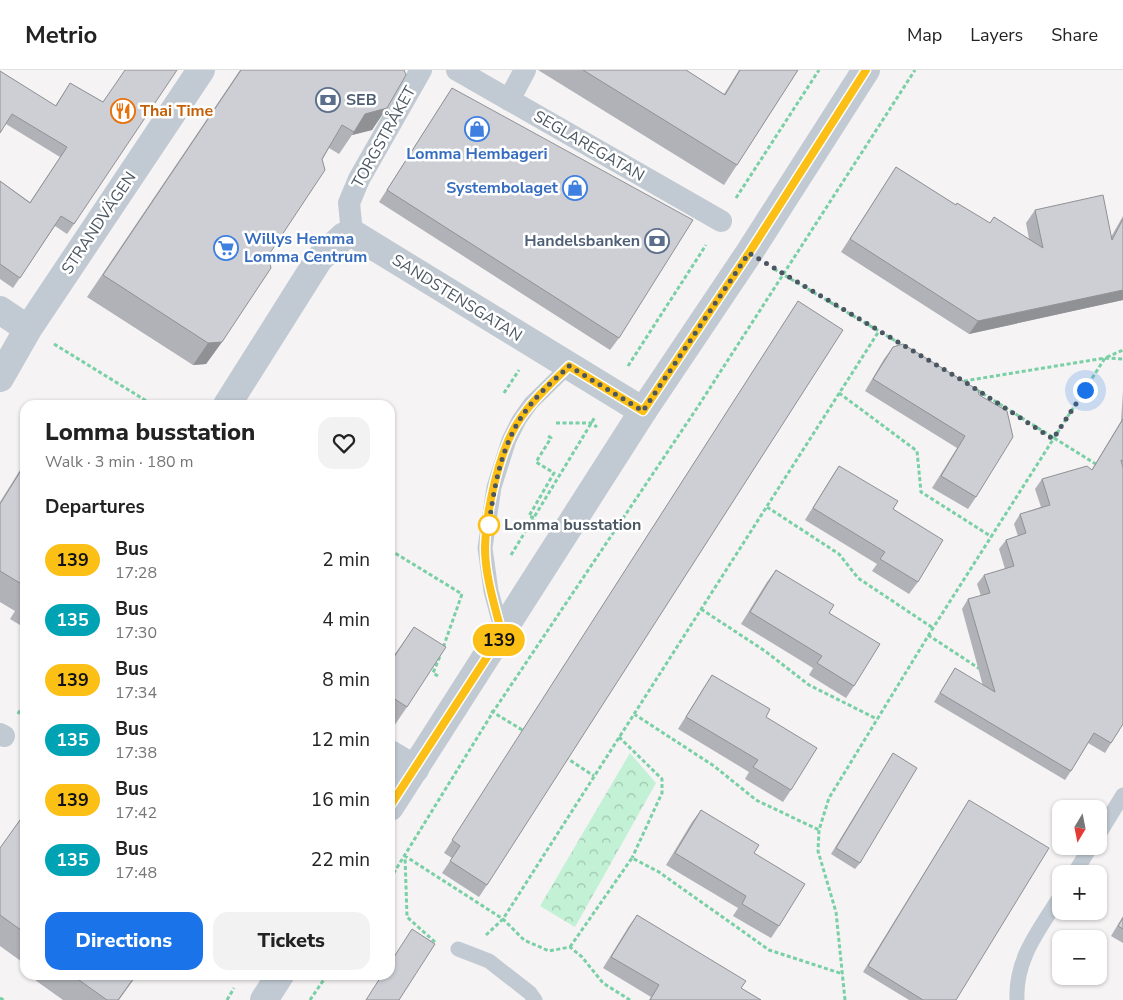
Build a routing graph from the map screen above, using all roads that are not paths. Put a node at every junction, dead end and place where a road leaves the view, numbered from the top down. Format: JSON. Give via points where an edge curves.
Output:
{"nodes":[{"id":1,"x":201,"y":70,"type":"edge"},
{"id":2,"x":421,"y":70,"type":"edge"},
{"id":3,"x":457,"y":70,"type":"edge"},
{"id":4,"x":526,"y":70,"type":"edge"},
{"id":5,"x":866,"y":70,"type":"edge"},
{"id":6,"x":509,"y":100,"type":"junction"},
{"id":7,"x":721,"y":221,"type":"dead end"},
{"id":8,"x":352,"y":233,"type":"junction"},
{"id":9,"x":0,"y":310,"type":"edge"},
{"id":10,"x":28,"y":328,"type":"junction"},
{"id":11,"x":569,"y":366,"type":"junction"},
{"id":12,"x":0,"y":378,"type":"edge"},
{"id":13,"x":229,"y":400,"type":"edge"},
{"id":14,"x":643,"y":411,"type":"junction"},
{"id":15,"x":502,"y":634,"type":"junction"},
{"id":16,"x":395,"y":757,"type":"edge"},
{"id":17,"x":415,"y":769,"type":"junction"},
{"id":18,"x":1123,"y":795,"type":"edge"},
{"id":19,"x":395,"y":799,"type":"edge"},
{"id":20,"x":1108,"y":819,"type":"edge"},
{"id":21,"x":1052,"y":910,"type":"edge"},
{"id":22,"x":463,"y":951,"type":"road end"},
{"id":23,"x":277,"y":980,"type":"edge"},
{"id":24,"x":264,"y":1000,"type":"edge"},
{"id":25,"x":535,"y":1000,"type":"edge"},
{"id":26,"x":1017,"y":1000,"type":"edge"}],
"edges":[{"from":1,"to":10,"type":"street","name":"STRANDVÄGEN"},
{"from":2,"to":8,"type":"street","name":"TORGSTRÅKET","via":[[359,179],[349,203]]},
{"from":3,"to":6,"type":"street","name":"SEGLAREGATAN"},
{"from":4,"to":6,"type":"street"},
{"from":5,"to":14,"type":"street"},
{"from":6,"to":7,"type":"street","name":"SEGLAREGATAN"},
{"from":8,"to":11,"type":"street","name":"SANDSTENSGATAN"},
{"from":8,"to":13,"type":"street","via":[[344,236],[319,259]]},
{"from":9,"to":10,"type":"street"},
{"from":10,"to":12,"type":"street","name":"STRANDVÄGEN"},
{"from":11,"to":14,"type":"street","name":"SANDSTENSGATAN"},
{"from":11,"to":15,"type":"lane","via":[[531,403],[519,420],[494,487],[485,548]]},
{"from":14,"to":15,"type":"street"},
{"from":15,"to":17,"type":"street"},
{"from":16,"to":17,"type":"street"},
{"from":17,"to":19,"type":"street"},
{"from":18,"to":20,"type":"lane"},
{"from":21,"to":26,"type":"lane","via":[[1023,957]]},
{"from":22,"to":25,"type":"lane","via":[[489,961]]},
{"from":23,"to":24,"type":"street"}]}
